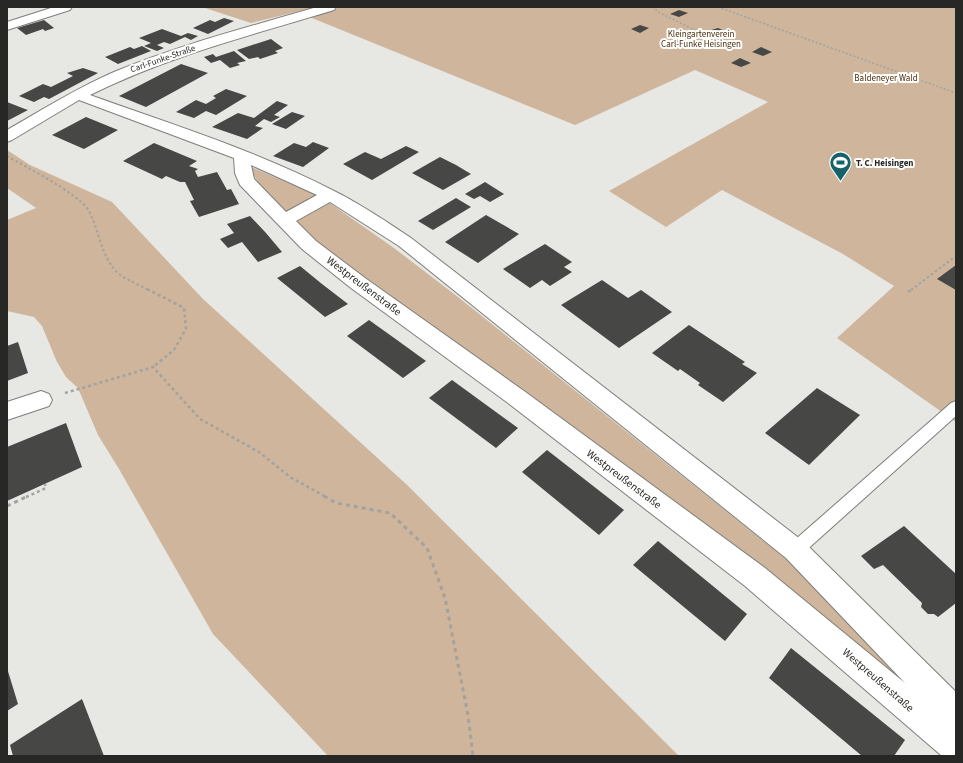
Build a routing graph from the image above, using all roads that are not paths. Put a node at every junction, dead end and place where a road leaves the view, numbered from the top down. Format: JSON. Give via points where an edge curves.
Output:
{"nodes":[{"id":1,"x":66,"y":7,"type":"edge"},
{"id":2,"x":330,"y":7,"type":"edge"},
{"id":3,"x":7,"y":26,"type":"edge"},
{"id":4,"x":78,"y":95,"type":"junction"},
{"id":5,"x":7,"y":137,"type":"edge"},
{"id":6,"x":242,"y":157,"type":"junction"},
{"id":7,"x":329,"y":195,"type":"junction"},
{"id":8,"x":285,"y":220,"type":"junction"},
{"id":9,"x":41,"y":400,"type":"road end"},
{"id":10,"x":956,"y":407,"type":"edge"},
{"id":11,"x":7,"y":411,"type":"edge"},
{"id":12,"x":795,"y":550,"type":"junction"},
{"id":13,"x":956,"y":714,"type":"edge"},
{"id":14,"x":956,"y":747,"type":"edge"}],
"edges":[{"from":1,"to":3,"type":"street"},
{"from":2,"to":4,"type":"street","name":"Carl-Funke-Straße","via":[[134,69]]},
{"from":4,"to":5,"type":"street","name":"Carl-Funke-Straße"},
{"from":4,"to":6,"type":"street"},
{"from":6,"to":7,"type":"street"},
{"from":6,"to":8,"type":"street","name":"Westpreußenstraße","via":[[246,181]]},
{"from":7,"to":8,"type":"street"},
{"from":7,"to":12,"type":"street","via":[[411,247]]},
{"from":8,"to":14,"type":"street","name":"Westpreußenstraße","via":[[309,245],[358,283],[516,397],[755,577]]},
{"from":9,"to":11,"type":"street"},
{"from":10,"to":12,"type":"lane"},
{"from":12,"to":13,"type":"street"}]}
